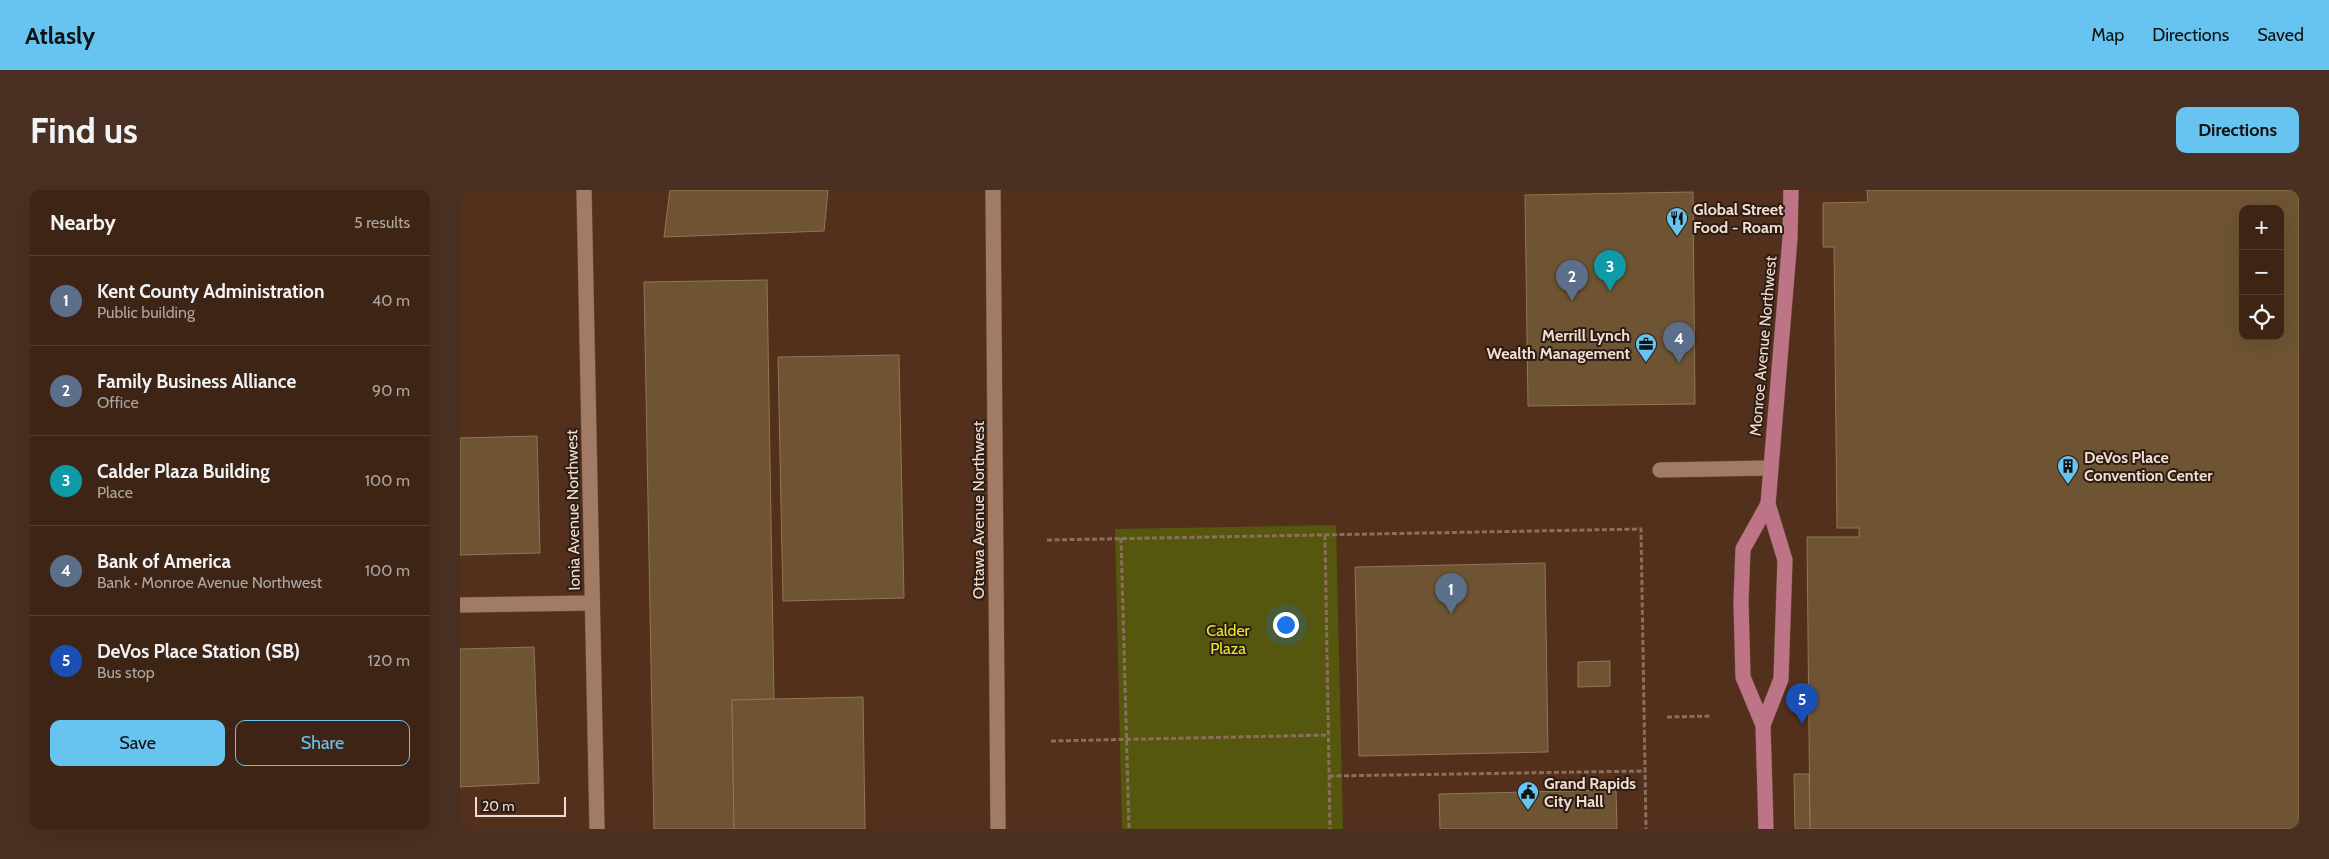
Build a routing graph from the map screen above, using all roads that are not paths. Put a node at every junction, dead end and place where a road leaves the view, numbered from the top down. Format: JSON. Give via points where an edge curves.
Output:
{"nodes":[{"id":1,"x":584,"y":190,"type":"edge"},
{"id":2,"x":993,"y":190,"type":"edge"},
{"id":3,"x":1791,"y":190,"type":"edge"},
{"id":4,"x":1770,"y":468,"type":"junction"},
{"id":5,"x":1660,"y":470,"type":"dead end"},
{"id":6,"x":1768,"y":504,"type":"junction"},
{"id":7,"x":592,"y":603,"type":"junction"},
{"id":8,"x":460,"y":605,"type":"edge"},
{"id":9,"x":1763,"y":725,"type":"junction"},
{"id":10,"x":597,"y":829,"type":"edge"},
{"id":11,"x":998,"y":829,"type":"edge"},
{"id":12,"x":1766,"y":829,"type":"edge"}],
"edges":[{"from":1,"to":7,"type":"street","name":"Ionia Avenue Northwest"},
{"from":2,"to":11,"type":"street","name":"Ottawa Avenue Northwest"},
{"from":3,"to":4,"type":"main road","name":"Monroe Avenue Northwest","via":[[1790,238]]},
{"from":4,"to":5,"type":"street"},
{"from":4,"to":6,"type":"main road","name":"Monroe Avenue Northwest"},
{"from":6,"to":9,"type":"main road","name":"Monroe Avenue Northwest","via":[[1785,560],[1781,679]]},
{"from":6,"to":9,"type":"main road","name":"Monroe Avenue Northwest","via":[[1743,548],[1741,602],[1743,677]]},
{"from":7,"to":8,"type":"street"},
{"from":7,"to":10,"type":"street","name":"Ionia Avenue Northwest"},
{"from":9,"to":12,"type":"main road","name":"Monroe Avenue Northwest"}]}
